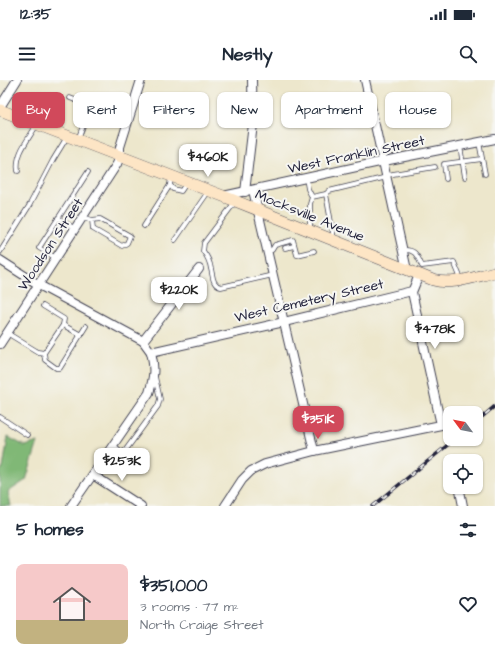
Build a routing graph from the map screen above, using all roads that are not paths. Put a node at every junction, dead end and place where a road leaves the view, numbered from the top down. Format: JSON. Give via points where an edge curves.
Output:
{"nodes":[{"id":1,"x":17,"y":80,"type":"edge"},
{"id":2,"x":141,"y":80,"type":"edge"},
{"id":3,"x":252,"y":80,"type":"edge"},
{"id":4,"x":365,"y":80,"type":"edge"},
{"id":5,"x":70,"y":98,"type":"dead end"},
{"id":6,"x":73,"y":99,"type":"edge"},
{"id":7,"x":0,"y":107,"type":"edge"},
{"id":8,"x":0,"y":110,"type":"edge"},
{"id":9,"x":12,"y":115,"type":"edge"},
{"id":10,"x":34,"y":128,"type":"edge"},
{"id":11,"x":47,"y":128,"type":"edge"},
{"id":12,"x":79,"y":128,"type":"edge"},
{"id":13,"x":73,"y":138,"type":"junction"},
{"id":14,"x":495,"y":139,"type":"edge"},
{"id":15,"x":479,"y":142,"type":"junction"},
{"id":16,"x":460,"y":146,"type":"junction"},
{"id":17,"x":120,"y":156,"type":"junction"},
{"id":18,"x":482,"y":159,"type":"junction"},
{"id":19,"x":384,"y":161,"type":"junction"},
{"id":20,"x":463,"y":161,"type":"junction"},
{"id":21,"x":435,"y":166,"type":"dead end"},
{"id":22,"x":18,"y":170,"type":"dead end"},
{"id":23,"x":88,"y":172,"type":"dead end"},
{"id":24,"x":484,"y":174,"type":"dead end"},
{"id":25,"x":387,"y":176,"type":"junction"},
{"id":26,"x":465,"y":177,"type":"dead end"},
{"id":27,"x":306,"y":178,"type":"junction"},
{"id":28,"x":446,"y":179,"type":"dead end"},
{"id":29,"x":171,"y":181,"type":"junction"},
{"id":30,"x":210,"y":190,"type":"junction"},
{"id":31,"x":249,"y":191,"type":"junction"},
{"id":32,"x":326,"y":194,"type":"junction"},
{"id":33,"x":223,"y":196,"type":"junction"},
{"id":34,"x":312,"y":197,"type":"junction"},
{"id":35,"x":236,"y":201,"type":"junction"},
{"id":36,"x":257,"y":210,"type":"junction"},
{"id":37,"x":58,"y":218,"type":"junction"},
{"id":38,"x":83,"y":218,"type":"junction"},
{"id":39,"x":92,"y":220,"type":"junction"},
{"id":40,"x":144,"y":226,"type":"dead end"},
{"id":41,"x":75,"y":229,"type":"junction"},
{"id":42,"x":310,"y":231,"type":"junction"},
{"id":43,"x":175,"y":240,"type":"dead end"},
{"id":44,"x":334,"y":241,"type":"junction"},
{"id":45,"x":294,"y":246,"type":"junction"},
{"id":46,"x":286,"y":248,"type":"dead end"},
{"id":47,"x":272,"y":250,"type":"junction"},
{"id":48,"x":403,"y":250,"type":"junction"},
{"id":49,"x":314,"y":251,"type":"dead end"},
{"id":50,"x":0,"y":252,"type":"edge"},
{"id":51,"x":56,"y":259,"type":"junction"},
{"id":52,"x":0,"y":260,"type":"edge"},
{"id":53,"x":199,"y":269,"type":"dead end"},
{"id":54,"x":407,"y":270,"type":"junction"},
{"id":55,"x":420,"y":271,"type":"junction"},
{"id":56,"x":495,"y":272,"type":"edge"},
{"id":57,"x":273,"y":275,"type":"junction"},
{"id":58,"x":462,"y":279,"type":"junction"},
{"id":59,"x":39,"y":285,"type":"junction"},
{"id":60,"x":412,"y":291,"type":"junction"},
{"id":61,"x":43,"y":306,"type":"dead end"},
{"id":62,"x":284,"y":322,"type":"junction"},
{"id":63,"x":63,"y":325,"type":"junction"},
{"id":64,"x":86,"y":326,"type":"dead end"},
{"id":65,"x":7,"y":333,"type":"junction"},
{"id":66,"x":81,"y":335,"type":"junction"},
{"id":67,"x":143,"y":341,"type":"junction"},
{"id":68,"x":0,"y":344,"type":"edge"},
{"id":69,"x":151,"y":352,"type":"junction"},
{"id":70,"x":44,"y":353,"type":"junction"},
{"id":71,"x":154,"y":371,"type":"junction"},
{"id":72,"x":0,"y":417,"type":"edge"},
{"id":73,"x":27,"y":434,"type":"dead end"},
{"id":74,"x":113,"y":445,"type":"junction"},
{"id":75,"x":314,"y":451,"type":"junction"},
{"id":76,"x":92,"y":474,"type":"junction"},
{"id":77,"x":461,"y":494,"type":"edge"},
{"id":78,"x":71,"y":506,"type":"edge"},
{"id":79,"x":141,"y":506,"type":"edge"},
{"id":80,"x":225,"y":506,"type":"edge"},
{"id":81,"x":463,"y":506,"type":"edge"}],
"edges":[{"from":1,"to":7,"type":"street"},
{"from":2,"to":17,"type":"street","name":"Woodson Street","via":[[120,147]]},
{"from":3,"to":31,"type":"street"},
{"from":4,"to":19,"type":"street"},
{"from":5,"to":6,"type":"lane"},
{"from":8,"to":9,"type":"street","name":"Mocksville Avenue"},
{"from":10,"to":22,"type":"lane","via":[[19,155]]},
{"from":11,"to":13,"type":"street","name":"Mocksville Avenue"},
{"from":12,"to":13,"type":"lane"},
{"from":13,"to":17,"type":"street","name":"Mocksville Avenue"},
{"from":13,"to":50,"type":"lane","via":[[53,160],[29,206]]},
{"from":14,"to":15,"type":"street","name":"West Franklin Street"},
{"from":15,"to":16,"type":"street","name":"West Franklin Street"},
{"from":15,"to":18,"type":"lane"},
{"from":16,"to":19,"type":"street","name":"West Franklin Street"},
{"from":16,"to":20,"type":"lane"},
{"from":17,"to":29,"type":"street","name":"Mocksville Avenue"},
{"from":17,"to":38,"type":"street","name":"Woodson Street"},
{"from":18,"to":20,"type":"lane"},
{"from":18,"to":24,"type":"lane"},
{"from":19,"to":25,"type":"street"},
{"from":19,"to":27,"type":"street","name":"West Franklin Street"},
{"from":20,"to":26,"type":"lane"},
{"from":20,"to":28,"type":"lane","via":[[444,164]]},
{"from":21,"to":25,"type":"lane"},
{"from":23,"to":37,"type":"lane"},
{"from":25,"to":32,"type":"lane","via":[[329,190]]},
{"from":25,"to":48,"type":"street"},
{"from":27,"to":31,"type":"street","name":"West Franklin Street"},
{"from":27,"to":34,"type":"lane"},
{"from":29,"to":30,"type":"street","name":"Mocksville Avenue","via":[[187,182]]},
{"from":29,"to":40,"type":"lane"},
{"from":30,"to":33,"type":"street","name":"Mocksville Avenue"},
{"from":30,"to":43,"type":"lane"},
{"from":31,"to":33,"type":"street","name":"West Franklin Street"},
{"from":31,"to":36,"type":"street"},
{"from":32,"to":34,"type":"lane"},
{"from":32,"to":44,"type":"lane"},
{"from":33,"to":35,"type":"street","name":"Mocksville Avenue"},
{"from":34,"to":42,"type":"lane"},
{"from":35,"to":36,"type":"street","name":"Mocksville Avenue"},
{"from":35,"to":57,"type":"lane","via":[[204,243],[203,251],[211,268],[213,281],[221,287]]},
{"from":36,"to":42,"type":"street","name":"Mocksville Avenue"},
{"from":36,"to":47,"type":"street"},
{"from":37,"to":41,"type":"lane"},
{"from":37,"to":51,"type":"lane","via":[[38,248]]},
{"from":38,"to":39,"type":"lane"},
{"from":38,"to":41,"type":"street","name":"Woodson Street"},
{"from":39,"to":39,"type":"lane","via":[[94,229],[122,246],[127,243],[130,236],[127,234],[100,219]]},
{"from":41,"to":51,"type":"street","name":"Woodson Street"},
{"from":42,"to":44,"type":"street","name":"Mocksville Avenue"},
{"from":44,"to":54,"type":"street","name":"Mocksville Avenue"},
{"from":45,"to":46,"type":"lane"},
{"from":45,"to":47,"type":"lane","via":[[293,240],[275,244]]},
{"from":45,"to":49,"type":"lane","via":[[297,255]]},
{"from":47,"to":57,"type":"street"},
{"from":48,"to":54,"type":"street"},
{"from":48,"to":55,"type":"lane","via":[[416,254]]},
{"from":51,"to":59,"type":"street","name":"Woodson Street"},
{"from":52,"to":59,"type":"street"},
{"from":53,"to":67,"type":"street"},
{"from":54,"to":55,"type":"street"},
{"from":55,"to":58,"type":"street","via":[[439,282]]},
{"from":55,"to":58,"type":"lane","via":[[454,262]]},
{"from":55,"to":60,"type":"street"},
{"from":56,"to":58,"type":"street"},
{"from":57,"to":62,"type":"street"},
{"from":59,"to":65,"type":"street","name":"Woodson Street"},
{"from":59,"to":67,"type":"street"},
{"from":60,"to":62,"type":"street","name":"West Cemetery Street"},
{"from":60,"to":75,"type":"street","via":[[441,425]]},
{"from":61,"to":63,"type":"lane","via":[[64,319]]},
{"from":62,"to":69,"type":"street","name":"West Cemetery Street"},
{"from":62,"to":75,"type":"street"},
{"from":63,"to":66,"type":"lane"},
{"from":63,"to":70,"type":"lane"},
{"from":64,"to":66,"type":"lane"},
{"from":65,"to":68,"type":"street","name":"Woodson Street"},
{"from":65,"to":70,"type":"lane"},
{"from":66,"to":70,"type":"lane","via":[[60,368],[45,360]]},
{"from":67,"to":69,"type":"street"},
{"from":69,"to":71,"type":"street"},
{"from":71,"to":74,"type":"street","via":[[149,393]]},
{"from":71,"to":74,"type":"lane","via":[[160,399],[158,406],[124,451]]},
{"from":72,"to":73,"type":"lane"},
{"from":74,"to":76,"type":"street"},
{"from":75,"to":80,"type":"street","via":[[265,464],[251,471]]},
{"from":76,"to":78,"type":"street"},
{"from":76,"to":79,"type":"street"},
{"from":77,"to":81,"type":"street"}]}
